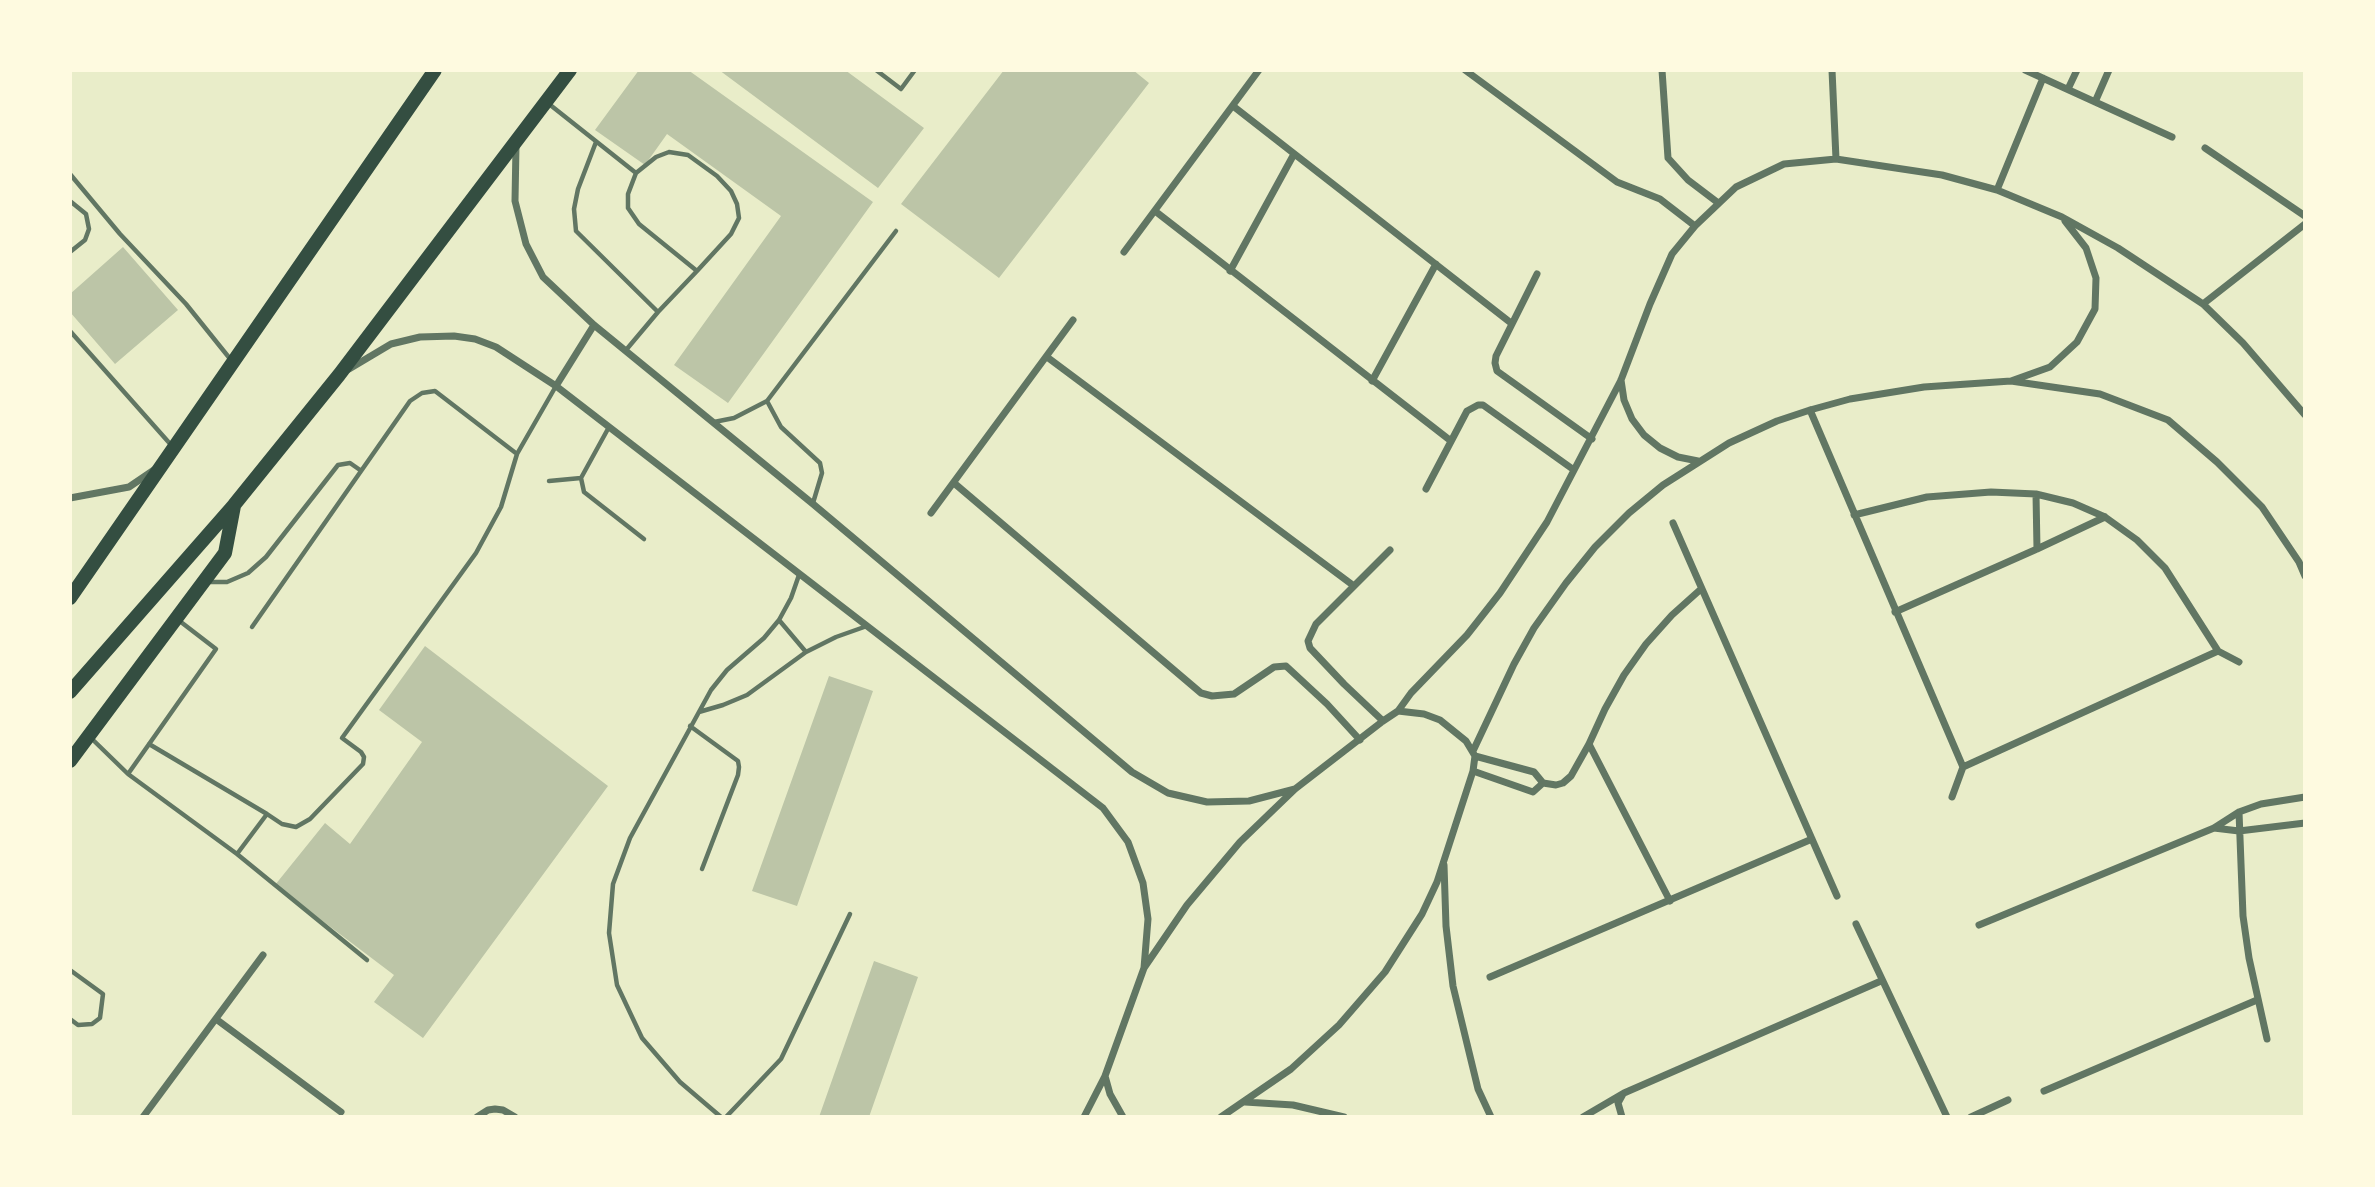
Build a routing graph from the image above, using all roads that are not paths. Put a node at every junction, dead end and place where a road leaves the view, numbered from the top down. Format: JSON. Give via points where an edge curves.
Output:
{"nodes":[{"id":1,"x":435,"y":70,"type":"edge"},
{"id":2,"x":570,"y":70,"type":"edge"},
{"id":3,"x":876,"y":70,"type":"edge"},
{"id":4,"x":915,"y":70,"type":"edge"},
{"id":5,"x":1259,"y":70,"type":"edge"},
{"id":6,"x":1465,"y":70,"type":"edge"},
{"id":7,"x":1662,"y":70,"type":"edge"},
{"id":8,"x":1832,"y":70,"type":"edge"},
{"id":9,"x":2025,"y":70,"type":"edge"},
{"id":10,"x":2077,"y":70,"type":"edge"},
{"id":11,"x":2109,"y":70,"type":"edge"},
{"id":12,"x":2043,"y":78,"type":"junction"},
{"id":13,"x":2068,"y":89,"type":"junction"},
{"id":14,"x":546,"y":102,"type":"junction"},
{"id":15,"x":2095,"y":102,"type":"junction"},
{"id":16,"x":1233,"y":106,"type":"junction"},
{"id":17,"x":2172,"y":137,"type":"dead end"},
{"id":18,"x":596,"y":142,"type":"junction"},
{"id":19,"x":516,"y":144,"type":"junction"},
{"id":20,"x":2205,"y":148,"type":"dead end"},
{"id":21,"x":1294,"y":154,"type":"junction"},
{"id":22,"x":1836,"y":159,"type":"junction"},
{"id":23,"x":636,"y":173,"type":"junction"},
{"id":24,"x":70,"y":174,"type":"edge"},
{"id":25,"x":1997,"y":190,"type":"junction"},
{"id":26,"x":70,"y":201,"type":"edge"},
{"id":27,"x":1717,"y":202,"type":"junction"},
{"id":28,"x":1155,"y":211,"type":"junction"},
{"id":29,"x":2305,"y":216,"type":"edge"},
{"id":30,"x":2062,"y":217,"type":"junction"},
{"id":31,"x":2305,"y":224,"type":"edge"},
{"id":32,"x":1695,"y":226,"type":"junction"},
{"id":33,"x":896,"y":231,"type":"dead end"},
{"id":34,"x":1124,"y":251,"type":"dead end"},
{"id":35,"x":70,"y":252,"type":"edge"},
{"id":36,"x":1436,"y":264,"type":"junction"},
{"id":37,"x":697,"y":271,"type":"junction"},
{"id":38,"x":1230,"y":271,"type":"junction"},
{"id":39,"x":1537,"y":274,"type":"dead end"},
{"id":40,"x":2203,"y":304,"type":"junction"},
{"id":41,"x":658,"y":312,"type":"junction"},
{"id":42,"x":1073,"y":320,"type":"dead end"},
{"id":43,"x":1511,"y":323,"type":"junction"},
{"id":44,"x":594,"y":325,"type":"junction"},
{"id":45,"x":70,"y":331,"type":"edge"},
{"id":46,"x":626,"y":350,"type":"junction"},
{"id":47,"x":1047,"y":357,"type":"junction"},
{"id":48,"x":233,"y":363,"type":"junction"},
{"id":49,"x":339,"y":375,"type":"junction"},
{"id":50,"x":1621,"y":380,"type":"junction"},
{"id":51,"x":1373,"y":381,"type":"junction"},
{"id":52,"x":2011,"y":381,"type":"junction"},
{"id":53,"x":556,"y":386,"type":"junction"},
{"id":54,"x":767,"y":401,"type":"junction"},
{"id":55,"x":1810,"y":410,"type":"junction"},
{"id":56,"x":2305,"y":415,"type":"edge"},
{"id":57,"x":714,"y":422,"type":"junction"},
{"id":58,"x":609,"y":427,"type":"junction"},
{"id":59,"x":1592,"y":439,"type":"junction"},
{"id":60,"x":1451,"y":441,"type":"junction"},
{"id":61,"x":174,"y":449,"type":"junction"},
{"id":62,"x":517,"y":454,"type":"junction"},
{"id":63,"x":166,"y":461,"type":"junction"},
{"id":64,"x":1698,"y":461,"type":"junction"},
{"id":65,"x":360,"y":470,"type":"junction"},
{"id":66,"x":1574,"y":470,"type":"junction"},
{"id":67,"x":581,"y":478,"type":"junction"},
{"id":68,"x":549,"y":481,"type":"dead end"},
{"id":69,"x":954,"y":482,"type":"junction"},
{"id":70,"x":1426,"y":489,"type":"dead end"},
{"id":71,"x":2036,"y":494,"type":"junction"},
{"id":72,"x":70,"y":498,"type":"edge"},
{"id":73,"x":813,"y":504,"type":"junction"},
{"id":74,"x":234,"y":505,"type":"junction"},
{"id":75,"x":930,"y":513,"type":"dead end"},
{"id":76,"x":1854,"y":515,"type":"junction"},
{"id":77,"x":2105,"y":517,"type":"junction"},
{"id":78,"x":1673,"y":523,"type":"dead end"},
{"id":79,"x":645,"y":539,"type":"dead end"},
{"id":80,"x":1390,"y":550,"type":"dead end"},
{"id":81,"x":2037,"y":550,"type":"junction"},
{"id":82,"x":799,"y":575,"type":"junction"},
{"id":83,"x":2305,"y":576,"type":"edge"},
{"id":84,"x":203,"y":582,"type":"junction"},
{"id":85,"x":1354,"y":586,"type":"junction"},
{"id":86,"x":1701,"y":589,"type":"junction"},
{"id":87,"x":70,"y":598,"type":"edge"},
{"id":88,"x":1895,"y":612,"type":"junction"},
{"id":89,"x":176,"y":619,"type":"junction"},
{"id":90,"x":779,"y":620,"type":"junction"},
{"id":91,"x":867,"y":626,"type":"junction"},
{"id":92,"x":252,"y":627,"type":"dead end"},
{"id":93,"x":2218,"y":651,"type":"junction"},
{"id":94,"x":806,"y":652,"type":"junction"},
{"id":95,"x":2239,"y":662,"type":"dead end"},
{"id":96,"x":70,"y":692,"type":"edge"},
{"id":97,"x":1398,"y":711,"type":"junction"},
{"id":98,"x":698,"y":712,"type":"junction"},
{"id":99,"x":1383,"y":721,"type":"junction"},
{"id":100,"x":690,"y":726,"type":"junction"},
{"id":101,"x":89,"y":736,"type":"junction"},
{"id":102,"x":1360,"y":740,"type":"junction"},
{"id":103,"x":149,"y":744,"type":"junction"},
{"id":104,"x":1589,"y":744,"type":"junction"},
{"id":105,"x":1474,"y":754,"type":"junction"},
{"id":106,"x":70,"y":761,"type":"edge"},
{"id":107,"x":1962,"y":767,"type":"junction"},
{"id":108,"x":1473,"y":771,"type":"junction"},
{"id":109,"x":128,"y":774,"type":"junction"},
{"id":110,"x":1543,"y":783,"type":"junction"},
{"id":111,"x":1295,"y":789,"type":"junction"},
{"id":112,"x":1952,"y":797,"type":"dead end"},
{"id":113,"x":2305,"y":797,"type":"edge"},
{"id":114,"x":2239,"y":812,"type":"junction"},
{"id":115,"x":267,"y":814,"type":"junction"},
{"id":116,"x":2305,"y":823,"type":"edge"},
{"id":117,"x":2214,"y":828,"type":"junction"},
{"id":118,"x":2239,"y":831,"type":"junction"},
{"id":119,"x":1812,"y":839,"type":"junction"},
{"id":120,"x":237,"y":854,"type":"junction"},
{"id":121,"x":1444,"y":860,"type":"junction"},
{"id":122,"x":702,"y":869,"type":"dead end"},
{"id":123,"x":1837,"y":896,"type":"dead end"},
{"id":124,"x":1670,"y":901,"type":"junction"},
{"id":125,"x":850,"y":914,"type":"dead end"},
{"id":126,"x":1856,"y":924,"type":"dead end"},
{"id":127,"x":1979,"y":925,"type":"dead end"},
{"id":128,"x":263,"y":955,"type":"dead end"},
{"id":129,"x":367,"y":960,"type":"dead end"},
{"id":130,"x":1144,"y":968,"type":"junction"},
{"id":131,"x":70,"y":970,"type":"edge"},
{"id":132,"x":1490,"y":977,"type":"dead end"},
{"id":133,"x":1881,"y":981,"type":"junction"},
{"id":134,"x":2257,"y":1000,"type":"junction"},
{"id":135,"x":70,"y":1019,"type":"edge"},
{"id":136,"x":216,"y":1019,"type":"junction"},
{"id":137,"x":2267,"y":1039,"type":"dead end"},
{"id":138,"x":1105,"y":1076,"type":"junction"},
{"id":139,"x":2044,"y":1091,"type":"dead end"},
{"id":140,"x":1623,"y":1093,"type":"junction"},
{"id":141,"x":2008,"y":1100,"type":"dead end"},
{"id":142,"x":1244,"y":1102,"type":"junction"},
{"id":143,"x":341,"y":1112,"type":"dead end"},
{"id":144,"x":143,"y":1117,"type":"edge"},
{"id":145,"x":477,"y":1117,"type":"edge"},
{"id":146,"x":515,"y":1117,"type":"edge"},
{"id":147,"x":723,"y":1117,"type":"edge"},
{"id":148,"x":1084,"y":1117,"type":"edge"},
{"id":149,"x":1123,"y":1117,"type":"edge"},
{"id":150,"x":1222,"y":1117,"type":"edge"},
{"id":151,"x":1344,"y":1117,"type":"edge"},
{"id":152,"x":1491,"y":1117,"type":"edge"},
{"id":153,"x":1583,"y":1117,"type":"edge"},
{"id":154,"x":1622,"y":1117,"type":"edge"},
{"id":155,"x":1947,"y":1117,"type":"edge"},
{"id":156,"x":1971,"y":1117,"type":"edge"}],
"edges":[{"from":1,"to":48,"type":"highway"},
{"from":2,"to":14,"type":"highway"},
{"from":3,"to":4,"type":"lane","via":[[901,89]]},
{"from":5,"to":16,"type":"street"},
{"from":6,"to":32,"type":"street","via":[[1617,182],[1660,199]]},
{"from":7,"to":27,"type":"street","via":[[1668,158]]},
{"from":8,"to":22,"type":"street"},
{"from":9,"to":12,"type":"street"},
{"from":10,"to":13,"type":"street"},
{"from":11,"to":15,"type":"street"},
{"from":12,"to":13,"type":"street"},
{"from":12,"to":25,"type":"street"},
{"from":13,"to":15,"type":"street"},
{"from":14,"to":18,"type":"lane"},
{"from":14,"to":19,"type":"highway"},
{"from":15,"to":17,"type":"street"},
{"from":16,"to":21,"type":"street"},
{"from":16,"to":28,"type":"street"},
{"from":18,"to":23,"type":"lane"},
{"from":18,"to":41,"type":"lane","via":[[578,189],[576,230]]},
{"from":19,"to":44,"type":"street","via":[[515,201],[526,244],[543,277]]},
{"from":19,"to":49,"type":"highway"},
{"from":20,"to":29,"type":"street"},
{"from":21,"to":36,"type":"street"},
{"from":21,"to":38,"type":"street"},
{"from":22,"to":25,"type":"street"},
{"from":22,"to":27,"type":"street","via":[[1784,164],[1736,187]]},
{"from":23,"to":37,"type":"lane","via":[[628,208],[639,223]]},
{"from":23,"to":37,"type":"lane","via":[[669,152],[688,155],[731,191],[739,218],[719,249]]},
{"from":24,"to":48,"type":"lane"},
{"from":25,"to":30,"type":"street"},
{"from":26,"to":35,"type":"lane","via":[[86,214],[89,229],[85,240]]},
{"from":27,"to":32,"type":"street"},
{"from":28,"to":34,"type":"street"},
{"from":28,"to":38,"type":"street"},
{"from":30,"to":40,"type":"street"},
{"from":30,"to":52,"type":"street","via":[[2086,248],[2096,278],[2095,309],[2077,342],[2050,367]]},
{"from":31,"to":40,"type":"street"},
{"from":32,"to":50,"type":"street","via":[[1672,254]]},
{"from":33,"to":54,"type":"lane"},
{"from":36,"to":43,"type":"street"},
{"from":36,"to":51,"type":"street"},
{"from":37,"to":41,"type":"lane"},
{"from":38,"to":51,"type":"street"},
{"from":39,"to":43,"type":"street"},
{"from":40,"to":56,"type":"street","via":[[2244,343]]},
{"from":41,"to":46,"type":"lane"},
{"from":42,"to":47,"type":"street"},
{"from":43,"to":59,"type":"street","via":[[1496,356],[1497,371]]},
{"from":44,"to":46,"type":"street"},
{"from":44,"to":53,"type":"street"},
{"from":45,"to":61,"type":"lane"},
{"from":46,"to":57,"type":"street"},
{"from":47,"to":69,"type":"street"},
{"from":47,"to":85,"type":"street"},
{"from":48,"to":61,"type":"highway"},
{"from":49,"to":53,"type":"street","via":[[391,344],[454,336],[496,347]]},
{"from":49,"to":74,"type":"highway"},
{"from":50,"to":59,"type":"street"},
{"from":50,"to":64,"type":"street","via":[[1624,400],[1644,435],[1678,457]]},
{"from":51,"to":60,"type":"street"},
{"from":52,"to":55,"type":"street","via":[[1924,387]]},
{"from":52,"to":83,"type":"street","via":[[2100,394],[2168,420],[2262,507]]},
{"from":53,"to":58,"type":"street"},
{"from":53,"to":62,"type":"lane"},
{"from":54,"to":57,"type":"lane","via":[[734,418]]},
{"from":54,"to":73,"type":"lane","via":[[781,427],[820,463],[822,473]]},
{"from":55,"to":64,"type":"street","via":[[1777,421]]},
{"from":55,"to":76,"type":"street"},
{"from":57,"to":73,"type":"street"},
{"from":58,"to":67,"type":"lane"},
{"from":58,"to":82,"type":"street"},
{"from":59,"to":66,"type":"street"},
{"from":60,"to":66,"type":"street","via":[[1467,411],[1483,405]]},
{"from":60,"to":70,"type":"street"},
{"from":61,"to":63,"type":"highway"},
{"from":62,"to":65,"type":"lane","via":[[435,391],[410,401]]},
{"from":62,"to":115,"type":"lane","via":[[501,507],[476,554],[342,738],[361,752],[363,764],[310,819],[296,827]]},
{"from":63,"to":72,"type":"street","via":[[129,487]]},
{"from":63,"to":87,"type":"highway"},
{"from":64,"to":105,"type":"street","via":[[1629,513],[1566,583],[1514,664]]},
{"from":65,"to":84,"type":"lane","via":[[350,463],[338,465],[266,557],[248,573],[227,582]]},
{"from":65,"to":92,"type":"lane"},
{"from":66,"to":97,"type":"street","via":[[1500,593]]},
{"from":67,"to":68,"type":"lane"},
{"from":67,"to":79,"type":"lane","via":[[590,499]]},
{"from":69,"to":75,"type":"street"},
{"from":69,"to":102,"type":"street","via":[[1201,693],[1234,694],[1274,667],[1286,666]]},
{"from":71,"to":76,"type":"street","via":[[1927,497]]},
{"from":71,"to":77,"type":"street","via":[[2073,502]]},
{"from":71,"to":81,"type":"street"},
{"from":73,"to":111,"type":"street","via":[[1132,772],[1168,793],[1207,802],[1249,800]]},
{"from":74,"to":84,"type":"highway","via":[[225,553]]},
{"from":74,"to":96,"type":"highway"},
{"from":76,"to":88,"type":"street"},
{"from":77,"to":81,"type":"street"},
{"from":77,"to":93,"type":"street","via":[[2165,568]]},
{"from":78,"to":86,"type":"street"},
{"from":80,"to":85,"type":"street"},
{"from":81,"to":88,"type":"street"},
{"from":82,"to":90,"type":"lane"},
{"from":82,"to":91,"type":"street"},
{"from":84,"to":89,"type":"highway"},
{"from":85,"to":99,"type":"street","via":[[1316,624],[1308,641]]},
{"from":86,"to":104,"type":"street","via":[[1631,664]]},
{"from":86,"to":119,"type":"street"},
{"from":88,"to":107,"type":"street"},
{"from":89,"to":101,"type":"highway"},
{"from":89,"to":103,"type":"lane","via":[[216,649]]},
{"from":90,"to":94,"type":"lane"},
{"from":90,"to":98,"type":"lane","via":[[727,670]]},
{"from":91,"to":94,"type":"lane"},
{"from":91,"to":130,"type":"street","via":[[1103,808],[1128,842],[1143,883],[1148,919]]},
{"from":93,"to":95,"type":"street"},
{"from":93,"to":107,"type":"street"},
{"from":94,"to":98,"type":"lane","via":[[747,695]]},
{"from":97,"to":99,"type":"street"},
{"from":97,"to":105,"type":"street","via":[[1440,720]]},
{"from":98,"to":100,"type":"lane"},
{"from":99,"to":102,"type":"street"},
{"from":100,"to":122,"type":"lane","via":[[738,761],[739,767]]},
{"from":100,"to":147,"type":"lane","via":[[630,838],[613,884],[609,933],[617,985],[642,1038],[680,1082]]},
{"from":101,"to":106,"type":"highway"},
{"from":101,"to":109,"type":"lane"},
{"from":102,"to":111,"type":"street"},
{"from":103,"to":109,"type":"lane"},
{"from":103,"to":115,"type":"lane"},
{"from":104,"to":110,"type":"street","via":[[1563,783]]},
{"from":104,"to":124,"type":"street"},
{"from":105,"to":108,"type":"street"},
{"from":105,"to":110,"type":"street","via":[[1534,772]]},
{"from":107,"to":112,"type":"street"},
{"from":108,"to":110,"type":"street","via":[[1533,792]]},
{"from":108,"to":121,"type":"street"},
{"from":109,"to":120,"type":"lane"},
{"from":111,"to":130,"type":"street","via":[[1222,863]]},
{"from":113,"to":114,"type":"street"},
{"from":114,"to":117,"type":"street"},
{"from":114,"to":118,"type":"street"},
{"from":115,"to":120,"type":"lane"},
{"from":116,"to":118,"type":"street"},
{"from":117,"to":118,"type":"street"},
{"from":117,"to":127,"type":"street"},
{"from":118,"to":134,"type":"street","via":[[2243,916]]},
{"from":119,"to":123,"type":"street"},
{"from":119,"to":124,"type":"street"},
{"from":120,"to":129,"type":"lane"},
{"from":121,"to":142,"type":"street","via":[[1423,914],[1385,972],[1339,1025]]},
{"from":121,"to":152,"type":"street","via":[[1453,986],[1478,1089]]},
{"from":124,"to":132,"type":"street"},
{"from":125,"to":147,"type":"lane","via":[[780,1059]]},
{"from":126,"to":133,"type":"street"},
{"from":128,"to":136,"type":"street"},
{"from":130,"to":138,"type":"street"},
{"from":131,"to":135,"type":"lane","via":[[103,994],[100,1018],[78,1025]]},
{"from":133,"to":140,"type":"street"},
{"from":133,"to":155,"type":"street"},
{"from":134,"to":137,"type":"street"},
{"from":134,"to":139,"type":"street"},
{"from":136,"to":143,"type":"street"},
{"from":136,"to":144,"type":"street"},
{"from":138,"to":148,"type":"street"},
{"from":138,"to":149,"type":"street"},
{"from":140,"to":153,"type":"street"},
{"from":140,"to":154,"type":"street","via":[[1618,1103]]},
{"from":141,"to":156,"type":"street"},
{"from":142,"to":150,"type":"street"},
{"from":142,"to":151,"type":"street","via":[[1293,1105]]},
{"from":145,"to":146,"type":"street","via":[[495,1109]]}]}
